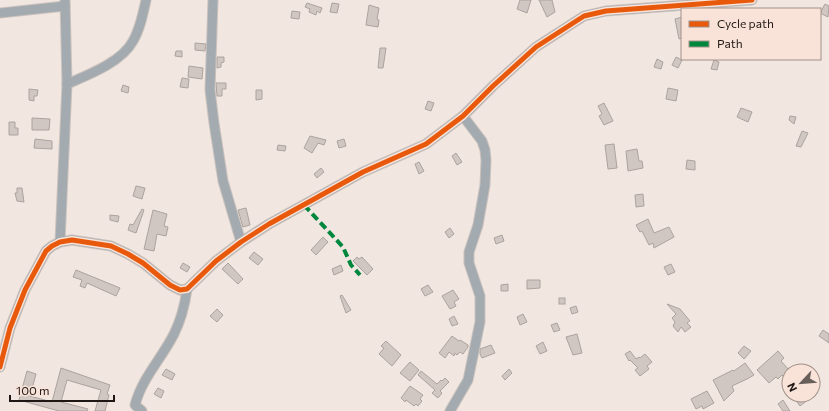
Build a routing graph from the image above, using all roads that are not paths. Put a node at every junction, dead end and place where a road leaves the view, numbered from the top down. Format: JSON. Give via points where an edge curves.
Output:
{"nodes":[{"id":1,"x":146,"y":0,"type":"edge"},
{"id":2,"x":213,"y":0,"type":"edge"},
{"id":3,"x":752,"y":0,"type":"edge"},
{"id":4,"x":716,"y":1,"type":"edge"},
{"id":5,"x":65,"y":3,"type":"edge"},
{"id":6,"x":0,"y":13,"type":"edge"},
{"id":7,"x":67,"y":84,"type":"junction"},
{"id":8,"x":463,"y":116,"type":"junction"},
{"id":9,"x":60,"y":242,"type":"junction"},
{"id":10,"x":241,"y":242,"type":"junction"},
{"id":11,"x":186,"y":289,"type":"junction"},
{"id":12,"x":0,"y":367,"type":"edge"},
{"id":13,"x":142,"y":411,"type":"edge"},
{"id":14,"x":450,"y":411,"type":"edge"}],
"edges":[{"from":1,"to":7,"type":"street","via":[[134,41],[128,48],[111,62]]},
{"from":2,"to":10,"type":"street","via":[[210,90],[223,181]]},
{"from":3,"to":4,"type":"street"},
{"from":4,"to":8,"type":"street","via":[[606,11],[584,16],[536,47]]},
{"from":5,"to":6,"type":"street"},
{"from":5,"to":7,"type":"street"},
{"from":7,"to":9,"type":"street"},
{"from":8,"to":10,"type":"street","via":[[426,144],[363,172]]},
{"from":8,"to":14,"type":"street","via":[[482,141],[486,160],[485,185],[478,225],[468,252],[469,264],[480,296],[480,322],[468,380]]},
{"from":9,"to":11,"type":"street","via":[[72,240],[111,246],[143,263],[170,285],[180,290]]},
{"from":9,"to":12,"type":"street","via":[[46,251],[26,290],[10,328]]},
{"from":10,"to":11,"type":"street"},
{"from":11,"to":13,"type":"street","via":[[184,306],[174,334],[138,394],[135,405]]}]}
